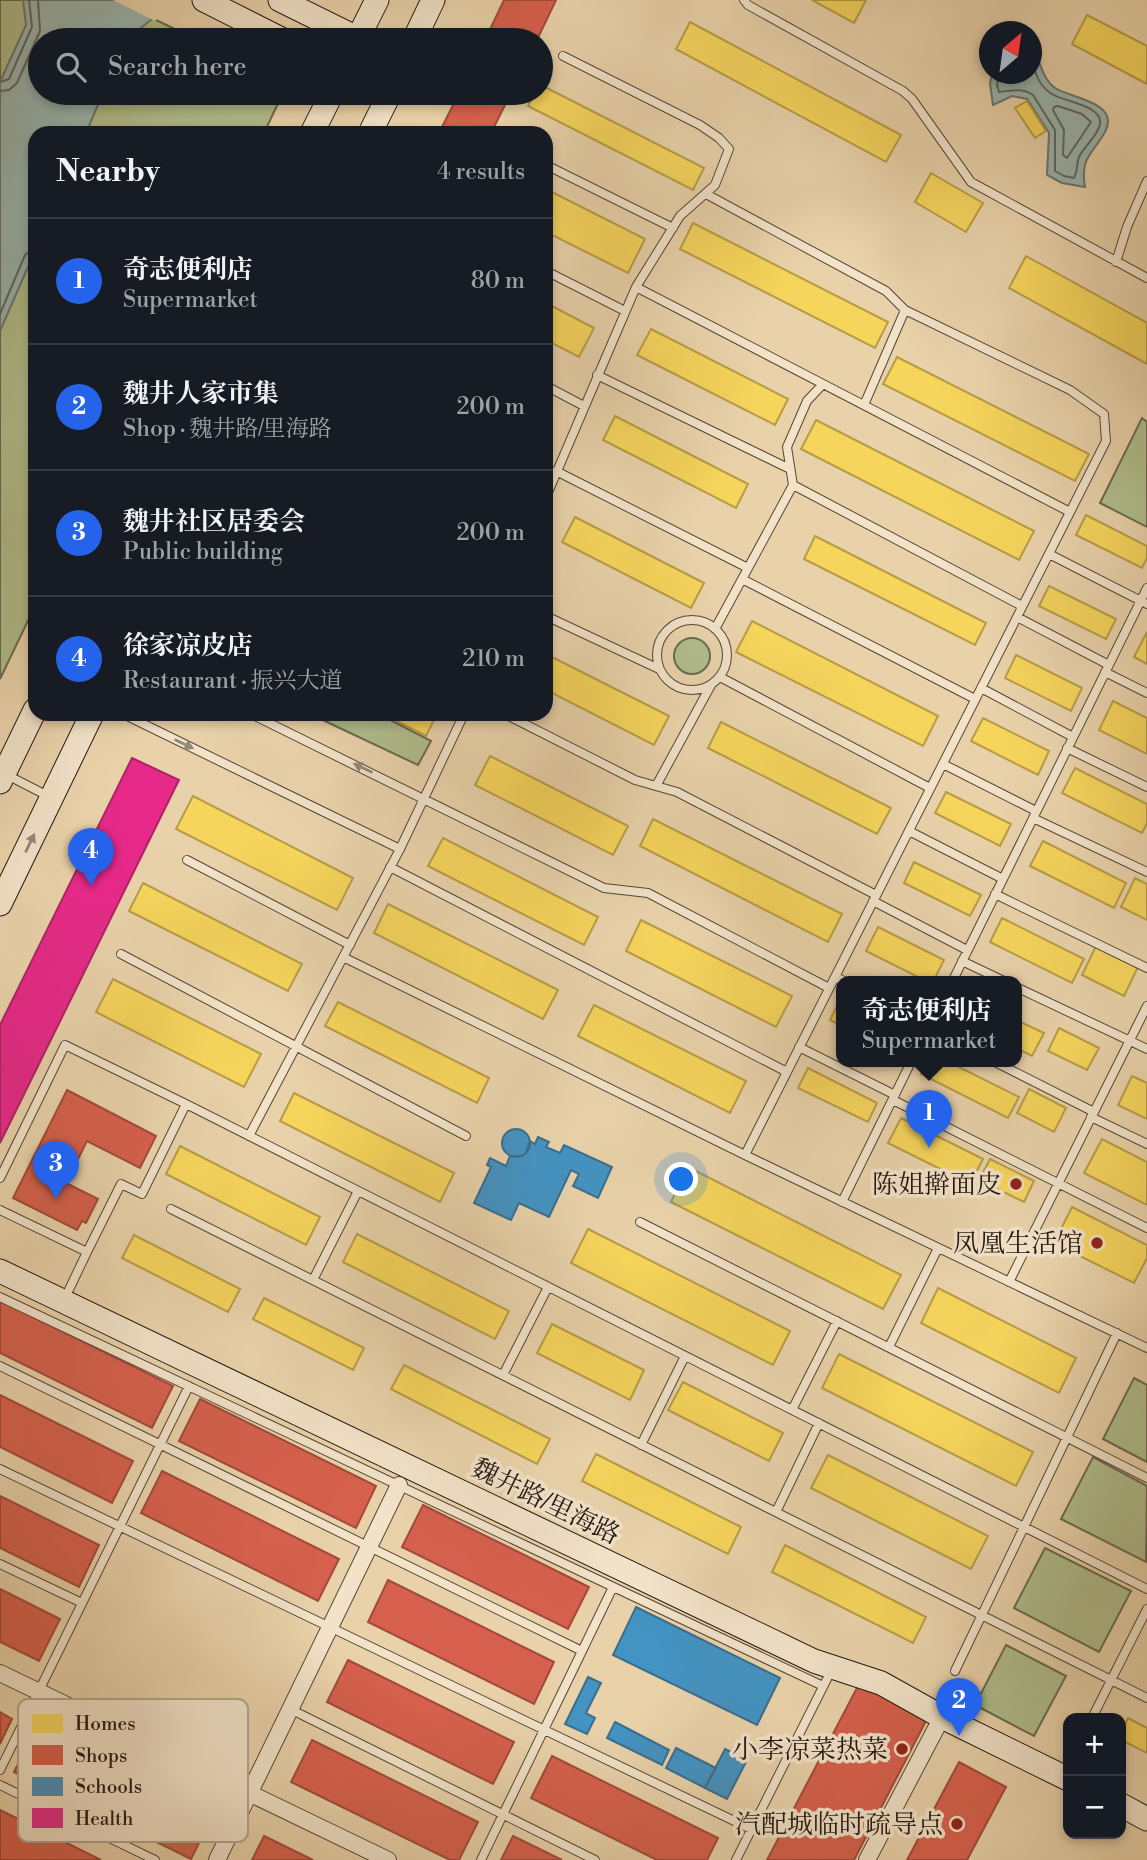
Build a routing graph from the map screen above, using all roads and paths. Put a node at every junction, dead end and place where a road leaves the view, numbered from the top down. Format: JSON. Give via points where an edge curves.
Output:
{"nodes":[{"id":1,"x":204,"y":0,"type":"edge"},
{"id":2,"x":280,"y":0,"type":"edge"},
{"id":3,"x":377,"y":0,"type":"edge"},
{"id":4,"x":433,"y":0,"type":"edge"},
{"id":5,"x":744,"y":0,"type":"edge"},
{"id":6,"x":259,"y":28,"type":"edge"},
{"id":7,"x":335,"y":28,"type":"edge"},
{"id":8,"x":364,"y":28,"type":"edge"},
{"id":9,"x":420,"y":28,"type":"edge"},
{"id":10,"x":563,"y":55,"type":"dead end"},
{"id":11,"x":326,"y":105,"type":"edge"},
{"id":12,"x":384,"y":105,"type":"edge"},
{"id":13,"x":316,"y":126,"type":"edge"},
{"id":14,"x":374,"y":126,"type":"edge"},
{"id":15,"x":553,"y":168,"type":"edge"},
{"id":16,"x":1147,"y":181,"type":"edge"},
{"id":17,"x":705,"y":194,"type":"junction"},
{"id":18,"x":673,"y":228,"type":"junction"},
{"id":19,"x":1116,"y":262,"type":"junction"},
{"id":20,"x":553,"y":275,"type":"edge"},
{"id":21,"x":1147,"y":278,"type":"edge"},
{"id":22,"x":636,"y":287,"type":"junction"},
{"id":23,"x":905,"y":310,"type":"junction"},
{"id":24,"x":625,"y":312,"type":"junction"},
{"id":25,"x":597,"y":375,"type":"junction"},
{"id":26,"x":823,"y":384,"type":"junction"},
{"id":27,"x":553,"y":390,"type":"edge"},
{"id":28,"x":864,"y":405,"type":"junction"},
{"id":29,"x":584,"y":406,"type":"junction"},
{"id":30,"x":790,"y":469,"type":"junction"},
{"id":31,"x":556,"y":471,"type":"junction"},
{"id":32,"x":553,"y":479,"type":"edge"},
{"id":33,"x":793,"y":485,"type":"junction"},
{"id":34,"x":1070,"y":512,"type":"junction"},
{"id":35,"x":1049,"y":554,"type":"junction"},
{"id":36,"x":748,"y":568,"type":"junction"},
{"id":37,"x":742,"y":579,"type":"junction"},
{"id":38,"x":1147,"y":588,"type":"edge"},
{"id":39,"x":1144,"y":603,"type":"edge"},
{"id":40,"x":1022,"y":606,"type":"junction"},
{"id":41,"x":1017,"y":617,"type":"junction"},
{"id":42,"x":553,"y":620,"type":"edge"},
{"id":43,"x":715,"y":629,"type":"junction"},
{"id":44,"x":1107,"y":668,"type":"junction"},
{"id":45,"x":659,"y":669,"type":"junction"},
{"id":46,"x":720,"y":677,"type":"junction"},
{"id":47,"x":711,"y":685,"type":"junction"},
{"id":48,"x":981,"y":688,"type":"junction"},
{"id":49,"x":1147,"y":693,"type":"edge"},
{"id":50,"x":975,"y":699,"type":"junction"},
{"id":51,"x":30,"y":721,"type":"edge"},
{"id":52,"x":89,"y":721,"type":"edge"},
{"id":53,"x":137,"y":721,"type":"edge"},
{"id":54,"x":265,"y":721,"type":"edge"},
{"id":55,"x":461,"y":721,"type":"edge"},
{"id":56,"x":519,"y":721,"type":"edge"},
{"id":57,"x":1073,"y":737,"type":"junction"},
{"id":58,"x":1068,"y":748,"type":"junction"},
{"id":59,"x":943,"y":764,"type":"junction"},
{"id":60,"x":2,"y":778,"type":"edge"},
{"id":61,"x":656,"y":786,"type":"junction"},
{"id":62,"x":1147,"y":787,"type":"edge"},
{"id":63,"x":930,"y":788,"type":"junction"},
{"id":64,"x":52,"y":797,"type":"junction"},
{"id":65,"x":424,"y":798,"type":"junction"},
{"id":66,"x":1035,"y":815,"type":"junction"},
{"id":67,"x":909,"y":831,"type":"junction"},
{"id":68,"x":400,"y":849,"type":"junction"},
{"id":69,"x":187,"y":860,"type":"dead end"},
{"id":70,"x":390,"y":867,"type":"junction"},
{"id":71,"x":1147,"y":872,"type":"edge"},
{"id":72,"x":1003,"y":879,"type":"junction"},
{"id":73,"x":995,"y":894,"type":"junction"},
{"id":74,"x":875,"y":898,"type":"junction"},
{"id":75,"x":0,"y":904,"type":"edge"},
{"id":76,"x":350,"y":945,"type":"junction"},
{"id":77,"x":967,"y":950,"type":"junction"},
{"id":78,"x":121,"y":954,"type":"dead end"},
{"id":79,"x":343,"y":957,"type":"junction"},
{"id":80,"x":962,"y":961,"type":"junction"},
{"id":81,"x":1147,"y":968,"type":"edge"},
{"id":82,"x":954,"y":976,"type":"edge"},
{"id":83,"x":993,"y":976,"type":"edge"},
{"id":84,"x":835,"y":977,"type":"joint"},
{"id":85,"x":829,"y":988,"type":"junction"},
{"id":86,"x":1022,"y":989,"type":"edge"},
{"id":87,"x":1147,"y":1006,"type":"edge"},
{"id":88,"x":1130,"y":1041,"type":"junction"},
{"id":89,"x":296,"y":1047,"type":"junction"},
{"id":90,"x":799,"y":1047,"type":"junction"},
{"id":91,"x":1147,"y":1049,"type":"edge"},
{"id":92,"x":836,"y":1067,"type":"edge"},
{"id":93,"x":836,"y":1067,"type":"edge"},
{"id":94,"x":909,"y":1067,"type":"edge"},
{"id":95,"x":1004,"y":1067,"type":"edge"},
{"id":96,"x":787,"y":1072,"type":"junction"},
{"id":97,"x":894,"y":1098,"type":"junction"},
{"id":98,"x":186,"y":1104,"type":"junction"},
{"id":99,"x":1093,"y":1115,"type":"junction"},
{"id":100,"x":249,"y":1136,"type":"junction"},
{"id":101,"x":466,"y":1136,"type":"dead end"},
{"id":102,"x":1147,"y":1144,"type":"edge"},
{"id":103,"x":745,"y":1156,"type":"junction"},
{"id":104,"x":0,"y":1178,"type":"edge"},
{"id":105,"x":1058,"y":1183,"type":"junction"},
{"id":106,"x":358,"y":1191,"type":"junction"},
{"id":107,"x":842,"y":1202,"type":"junction"},
{"id":108,"x":171,"y":1209,"type":"dead end"},
{"id":109,"x":0,"y":1210,"type":"edge"},
{"id":110,"x":640,"y":1222,"type":"dead end"},
{"id":111,"x":1147,"y":1227,"type":"edge"},
{"id":112,"x":938,"y":1248,"type":"junction"},
{"id":113,"x":87,"y":1252,"type":"junction"},
{"id":114,"x":0,"y":1271,"type":"edge"},
{"id":115,"x":313,"y":1280,"type":"junction"},
{"id":116,"x":1009,"y":1282,"type":"junction"},
{"id":117,"x":548,"y":1287,"type":"junction"},
{"id":118,"x":0,"y":1297,"type":"edge"},
{"id":119,"x":63,"y":1302,"type":"junction"},
{"id":120,"x":837,"y":1321,"type":"junction"},
{"id":121,"x":1117,"y":1333,"type":"junction"},
{"id":122,"x":889,"y":1347,"type":"junction"},
{"id":123,"x":1147,"y":1348,"type":"edge"},
{"id":124,"x":685,"y":1356,"type":"junction"},
{"id":125,"x":0,"y":1366,"type":"edge"},
{"id":126,"x":503,"y":1375,"type":"junction"},
{"id":127,"x":189,"y":1386,"type":"junction"},
{"id":128,"x":792,"y":1409,"type":"junction"},
{"id":129,"x":819,"y":1423,"type":"junction"},
{"id":130,"x":1066,"y":1437,"type":"junction"},
{"id":131,"x":160,"y":1444,"type":"junction"},
{"id":132,"x":641,"y":1445,"type":"junction"},
{"id":133,"x":0,"y":1469,"type":"edge"},
{"id":134,"x":1147,"y":1478,"type":"edge"},
{"id":135,"x":399,"y":1485,"type":"junction"},
{"id":136,"x":776,"y":1512,"type":"junction"},
{"id":137,"x":120,"y":1526,"type":"junction"},
{"id":138,"x":1023,"y":1526,"type":"junction"},
{"id":139,"x":370,"y":1547,"type":"junction"},
{"id":140,"x":0,"y":1564,"type":"edge"},
{"id":141,"x":613,"y":1587,"type":"junction"},
{"id":142,"x":1147,"y":1589,"type":"edge"},
{"id":143,"x":82,"y":1603,"type":"junction"},
{"id":144,"x":1147,"y":1609,"type":"edge"},
{"id":145,"x":980,"y":1615,"type":"junction"},
{"id":146,"x":331,"y":1627,"type":"junction"},
{"id":147,"x":582,"y":1651,"type":"junction"},
{"id":148,"x":954,"y":1671,"type":"dead end"},
{"id":149,"x":0,"y":1673,"type":"edge"},
{"id":150,"x":828,"y":1676,"type":"junction"},
{"id":151,"x":1112,"y":1679,"type":"junction"},
{"id":152,"x":38,"y":1692,"type":"junction"},
{"id":153,"x":1147,"y":1698,"type":"edge"},
{"id":154,"x":35,"y":1699,"type":"edge"},
{"id":155,"x":53,"y":1699,"type":"edge"},
{"id":156,"x":290,"y":1710,"type":"junction"},
{"id":157,"x":1095,"y":1713,"type":"edge"},
{"id":158,"x":942,"y":1717,"type":"junction"},
{"id":159,"x":544,"y":1730,"type":"junction"},
{"id":160,"x":18,"y":1733,"type":"edge"},
{"id":161,"x":0,"y":1770,"type":"edge"},
{"id":162,"x":1063,"y":1772,"type":"edge"},
{"id":163,"x":0,"y":1784,"type":"edge"},
{"id":164,"x":18,"y":1793,"type":"edge"},
{"id":165,"x":249,"y":1793,"type":"joint"},
{"id":166,"x":1126,"y":1808,"type":"edge"},
{"id":167,"x":503,"y":1814,"type":"junction"},
{"id":168,"x":1147,"y":1819,"type":"edge"},
{"id":169,"x":751,"y":1829,"type":"junction"},
{"id":170,"x":118,"y":1842,"type":"edge"},
{"id":171,"x":226,"y":1842,"type":"edge"},
{"id":172,"x":155,"y":1860,"type":"edge"},
{"id":173,"x":217,"y":1860,"type":"edge"},
{"id":174,"x":388,"y":1860,"type":"edge"},
{"id":175,"x":481,"y":1860,"type":"edge"},
{"id":176,"x":595,"y":1860,"type":"edge"},
{"id":177,"x":736,"y":1860,"type":"edge"},
{"id":178,"x":867,"y":1860,"type":"edge"}],
"edges":[{"from":1,"to":6,"type":"street"},
{"from":2,"to":7,"type":"street"},
{"from":3,"to":8,"type":"street"},
{"from":4,"to":9,"type":"street"},
{"from":5,"to":19,"type":"lane","via":[[903,91],[971,182]]},
{"from":10,"to":17,"type":"lane","via":[[719,138],[729,149],[715,185]]},
{"from":11,"to":13,"type":"street"},
{"from":12,"to":14,"type":"street"},
{"from":15,"to":18,"type":"lane"},
{"from":16,"to":19,"type":"lane"},
{"from":17,"to":18,"type":"lane"},
{"from":17,"to":23,"type":"lane","via":[[886,291]]},
{"from":18,"to":22,"type":"lane"},
{"from":19,"to":21,"type":"lane"},
{"from":20,"to":24,"type":"lane"},
{"from":22,"to":24,"type":"lane"},
{"from":22,"to":26,"type":"lane"},
{"from":23,"to":28,"type":"lane"},
{"from":23,"to":34,"type":"lane","via":[[1070,390],[1104,414],[1106,441]]},
{"from":24,"to":25,"type":"lane"},
{"from":25,"to":29,"type":"lane"},
{"from":25,"to":30,"type":"lane"},
{"from":26,"to":28,"type":"lane"},
{"from":26,"to":30,"type":"lane","via":[[807,401],[787,447]]},
{"from":27,"to":29,"type":"lane"},
{"from":28,"to":34,"type":"lane"},
{"from":29,"to":31,"type":"lane"},
{"from":30,"to":33,"type":"lane"},
{"from":31,"to":32,"type":"lane"},
{"from":31,"to":36,"type":"lane"},
{"from":33,"to":36,"type":"lane"},
{"from":33,"to":40,"type":"lane"},
{"from":34,"to":35,"type":"lane"},
{"from":35,"to":39,"type":"lane"},
{"from":35,"to":40,"type":"lane"},
{"from":36,"to":37,"type":"lane"},
{"from":37,"to":43,"type":"lane"},
{"from":37,"to":50,"type":"lane"},
{"from":38,"to":39,"type":"lane"},
{"from":39,"to":44,"type":"lane"},
{"from":40,"to":41,"type":"lane"},
{"from":41,"to":44,"type":"lane"},
{"from":41,"to":48,"type":"lane"},
{"from":42,"to":45,"type":"lane"},
{"from":43,"to":45,"type":"lane","via":[[687,620],[666,631],[656,651]]},
{"from":43,"to":46,"type":"lane","via":[[727,655]]},
{"from":44,"to":49,"type":"lane"},
{"from":44,"to":57,"type":"lane"},
{"from":45,"to":47,"type":"lane","via":[[678,688],[689,691]]},
{"from":46,"to":47,"type":"lane"},
{"from":46,"to":63,"type":"lane"},
{"from":47,"to":61,"type":"lane"},
{"from":48,"to":50,"type":"lane"},
{"from":48,"to":57,"type":"lane"},
{"from":50,"to":59,"type":"lane"},
{"from":51,"to":60,"type":"street"},
{"from":52,"to":64,"type":"street"},
{"from":53,"to":68,"type":"lane","one_way":true},
{"from":65,"to":54,"type":"lane","one_way":true},
{"from":55,"to":65,"type":"lane"},
{"from":56,"to":61,"type":"lane","via":[[635,780]]},
{"from":57,"to":58,"type":"lane"},
{"from":58,"to":62,"type":"lane"},
{"from":58,"to":66,"type":"lane"},
{"from":59,"to":63,"type":"lane"},
{"from":59,"to":66,"type":"lane"},
{"from":60,"to":64,"type":"lane"},
{"from":61,"to":74,"type":"lane","via":[[677,792]]},
{"from":63,"to":67,"type":"lane"},
{"from":75,"to":64,"type":"street","one_way":true},
{"from":65,"to":68,"type":"lane"},
{"from":65,"to":85,"type":"lane","via":[[604,888],[648,893]]},
{"from":66,"to":71,"type":"lane"},
{"from":66,"to":72,"type":"lane"},
{"from":67,"to":72,"type":"lane"},
{"from":67,"to":74,"type":"lane"},
{"from":68,"to":70,"type":"lane"},
{"from":69,"to":76,"type":"lane"},
{"from":70,"to":76,"type":"lane"},
{"from":70,"to":96,"type":"lane"},
{"from":72,"to":73,"type":"lane"},
{"from":73,"to":77,"type":"lane"},
{"from":73,"to":81,"type":"lane"},
{"from":74,"to":77,"type":"lane"},
{"from":74,"to":84,"type":"lane"},
{"from":76,"to":79,"type":"lane"},
{"from":77,"to":80,"type":"lane"},
{"from":78,"to":89,"type":"lane"},
{"from":79,"to":89,"type":"lane"},
{"from":79,"to":103,"type":"lane"},
{"from":80,"to":82,"type":"lane"},
{"from":80,"to":83,"type":"lane"},
{"from":84,"to":85,"type":"lane"},
{"from":85,"to":90,"type":"lane"},
{"from":86,"to":88,"type":"lane"},
{"from":87,"to":88,"type":"lane"},
{"from":88,"to":91,"type":"lane"},
{"from":88,"to":99,"type":"lane"},
{"from":89,"to":100,"type":"lane"},
{"from":89,"to":101,"type":"lane"},
{"from":90,"to":92,"type":"lane"},
{"from":90,"to":96,"type":"lane"},
{"from":93,"to":97,"type":"lane"},
{"from":94,"to":97,"type":"lane"},
{"from":95,"to":99,"type":"lane"},
{"from":96,"to":103,"type":"lane"},
{"from":97,"to":105,"type":"lane"},
{"from":97,"to":107,"type":"lane"},
{"from":98,"to":100,"type":"lane"},
{"from":98,"to":104,"type":"lane","via":[[65,1045]]},
{"from":98,"to":113,"type":"lane","via":[[142,1194],[121,1184]]},
{"from":99,"to":102,"type":"lane"},
{"from":99,"to":105,"type":"lane"},
{"from":100,"to":106,"type":"lane"},
{"from":103,"to":107,"type":"lane"},
{"from":105,"to":111,"type":"lane"},
{"from":105,"to":116,"type":"lane"},
{"from":106,"to":115,"type":"lane"},
{"from":106,"to":117,"type":"lane"},
{"from":107,"to":112,"type":"lane"},
{"from":108,"to":115,"type":"lane"},
{"from":109,"to":113,"type":"lane"},
{"from":110,"to":120,"type":"lane"},
{"from":112,"to":116,"type":"lane"},
{"from":112,"to":122,"type":"lane"},
{"from":113,"to":119,"type":"lane"},
{"from":114,"to":119,"type":"street","name":"魏井路/里海路"},
{"from":115,"to":126,"type":"lane"},
{"from":116,"to":121,"type":"lane"},
{"from":117,"to":124,"type":"lane"},
{"from":117,"to":126,"type":"lane"},
{"from":118,"to":127,"type":"lane"},
{"from":119,"to":150,"type":"street","name":"魏井路/里海路","via":[[802,1655]]},
{"from":120,"to":122,"type":"lane"},
{"from":120,"to":128,"type":"lane"},
{"from":121,"to":123,"type":"lane"},
{"from":121,"to":130,"type":"lane"},
{"from":122,"to":130,"type":"lane"},
{"from":124,"to":128,"type":"lane"},
{"from":124,"to":132,"type":"lane"},
{"from":125,"to":131,"type":"lane"},
{"from":126,"to":132,"type":"lane"},
{"from":127,"to":131,"type":"lane"},
{"from":127,"to":135,"type":"lane"},
{"from":128,"to":129,"type":"lane"},
{"from":129,"to":136,"type":"lane"},
{"from":129,"to":138,"type":"lane"},
{"from":130,"to":134,"type":"lane"},
{"from":130,"to":138,"type":"lane"},
{"from":131,"to":137,"type":"lane"},
{"from":131,"to":139,"type":"lane"},
{"from":132,"to":136,"type":"lane"},
{"from":133,"to":137,"type":"lane"},
{"from":135,"to":139,"type":"street"},
{"from":135,"to":141,"type":"lane"},
{"from":136,"to":145,"type":"lane"},
{"from":137,"to":143,"type":"lane"},
{"from":137,"to":146,"type":"lane"},
{"from":138,"to":142,"type":"lane"},
{"from":138,"to":145,"type":"lane"},
{"from":139,"to":146,"type":"street"},
{"from":139,"to":147,"type":"lane"},
{"from":140,"to":143,"type":"lane"},
{"from":141,"to":147,"type":"lane"},
{"from":141,"to":150,"type":"lane"},
{"from":143,"to":152,"type":"lane"},
{"from":144,"to":151,"type":"lane"},
{"from":145,"to":148,"type":"lane"},
{"from":145,"to":151,"type":"lane"},
{"from":146,"to":156,"type":"street"},
{"from":146,"to":159,"type":"lane"},
{"from":147,"to":159,"type":"lane"},
{"from":149,"to":152,"type":"street"},
{"from":150,"to":158,"type":"street","name":"魏井路/里海路","via":[[881,1683]]},
{"from":150,"to":169,"type":"lane"},
{"from":151,"to":153,"type":"lane"},
{"from":151,"to":157,"type":"lane"},
{"from":152,"to":154,"type":"lane"},
{"from":152,"to":155,"type":"street"},
{"from":156,"to":165,"type":"street"},
{"from":156,"to":167,"type":"lane"},
{"from":158,"to":162,"type":"street","name":"魏井路/里海路"},
{"from":158,"to":178,"type":"street"},
{"from":159,"to":167,"type":"lane"},
{"from":159,"to":169,"type":"lane"},
{"from":160,"to":161,"type":"lane"},
{"from":163,"to":164,"type":"lane"},
{"from":165,"to":174,"type":"street"},
{"from":166,"to":168,"type":"street"},
{"from":167,"to":175,"type":"lane"},
{"from":167,"to":176,"type":"lane"},
{"from":169,"to":177,"type":"lane"},
{"from":170,"to":172,"type":"lane"},
{"from":171,"to":173,"type":"street"}]}
